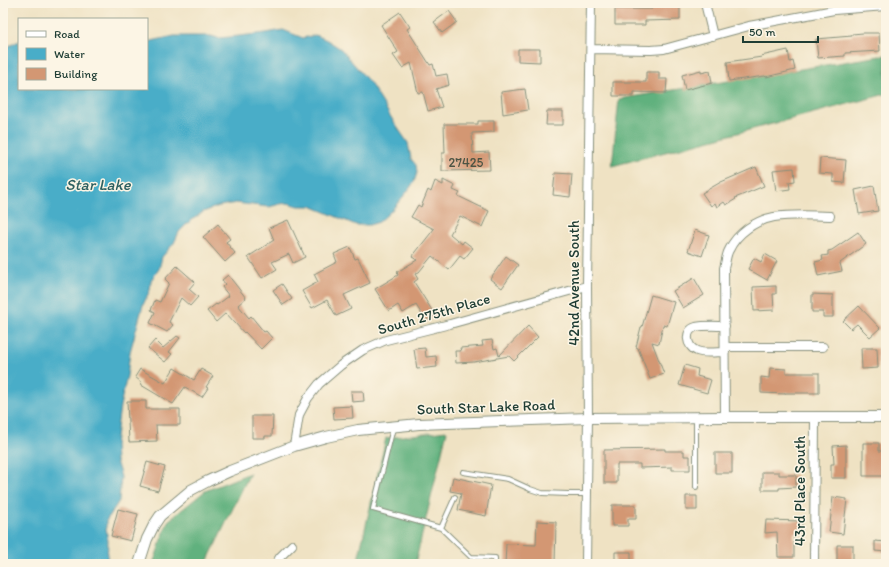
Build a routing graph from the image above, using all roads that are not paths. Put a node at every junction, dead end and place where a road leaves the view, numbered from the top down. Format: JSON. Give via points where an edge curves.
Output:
{"nodes":[{"id":1,"x":591,"y":3,"type":"edge"},
{"id":2,"x":705,"y":3,"type":"edge"},
{"id":3,"x":886,"y":6,"type":"edge"},
{"id":4,"x":834,"y":7,"type":"edge"},
{"id":5,"x":713,"y":36,"type":"junction"},
{"id":6,"x":591,"y":49,"type":"junction"},
{"id":7,"x":830,"y":216,"type":"dead end"},
{"id":8,"x":587,"y":286,"type":"junction"},
{"id":9,"x":725,"y":326,"type":"junction"},
{"id":10,"x":823,"y":347,"type":"dead end"},
{"id":11,"x":725,"y":349,"type":"junction"},
{"id":12,"x":696,"y":417,"type":"junction"},
{"id":13,"x":725,"y":417,"type":"junction"},
{"id":14,"x":886,"y":417,"type":"edge"},
{"id":15,"x":588,"y":418,"type":"junction"},
{"id":16,"x":815,"y":418,"type":"junction"},
{"id":17,"x":393,"y":427,"type":"junction"},
{"id":18,"x":294,"y":446,"type":"junction"},
{"id":19,"x":463,"y":472,"type":"dead end"},
{"id":20,"x":696,"y":487,"type":"dead end"},
{"id":21,"x":587,"y":494,"type":"junction"},
{"id":22,"x":455,"y":497,"type":"dead end"},
{"id":23,"x":441,"y":528,"type":"junction"},
{"id":24,"x":292,"y":545,"type":"dead end"},
{"id":25,"x":140,"y":564,"type":"edge"},
{"id":26,"x":276,"y":564,"type":"edge"},
{"id":27,"x":495,"y":564,"type":"edge"},
{"id":28,"x":586,"y":564,"type":"edge"},
{"id":29,"x":814,"y":564,"type":"edge"}],
"edges":[{"from":1,"to":6,"type":"street","name":"42nd Avenue South"},
{"from":2,"to":5,"type":"street"},
{"from":3,"to":4,"type":"street"},
{"from":4,"to":5,"type":"street"},
{"from":5,"to":6,"type":"street","via":[[664,49]]},
{"from":6,"to":8,"type":"street","name":"42nd Avenue South"},
{"from":7,"to":9,"type":"street","via":[[774,217],[756,223],[739,234],[728,251],[724,268]]},
{"from":8,"to":15,"type":"street","name":"42nd Avenue South"},
{"from":8,"to":18,"type":"street","name":"South 275th Place","via":[[386,340],[363,350],[319,384],[308,398],[299,415]]},
{"from":9,"to":11,"type":"street"},
{"from":9,"to":11,"type":"street","via":[[696,327],[691,330],[688,338],[690,346],[697,351]]},
{"from":10,"to":11,"type":"street"},
{"from":11,"to":13,"type":"street"},
{"from":12,"to":13,"type":"street","name":"South Star Lake Road"},
{"from":12,"to":15,"type":"street","name":"South Star Lake Road"},
{"from":12,"to":20,"type":"lane"},
{"from":13,"to":16,"type":"street","name":"South Star Lake Road"},
{"from":14,"to":16,"type":"street","name":"South Star Lake Road"},
{"from":15,"to":17,"type":"street","name":"South Star Lake Road"},
{"from":15,"to":21,"type":"street","name":"42nd Avenue South"},
{"from":16,"to":29,"type":"street","name":"43rd Place South"},
{"from":17,"to":18,"type":"street","name":"South Star Lake Road","via":[[358,430]]},
{"from":17,"to":23,"type":"lane","via":[[373,509]]},
{"from":18,"to":25,"type":"street","name":"South Star Lake Road","via":[[230,471],[191,490],[160,516],[147,539]]},
{"from":19,"to":21,"type":"lane","via":[[508,479],[542,493]]},
{"from":21,"to":28,"type":"street","name":"42nd Avenue South"},
{"from":22,"to":23,"type":"lane"},
{"from":23,"to":27,"type":"lane","via":[[471,557],[495,558]]},
{"from":24,"to":26,"type":"street"}]}
